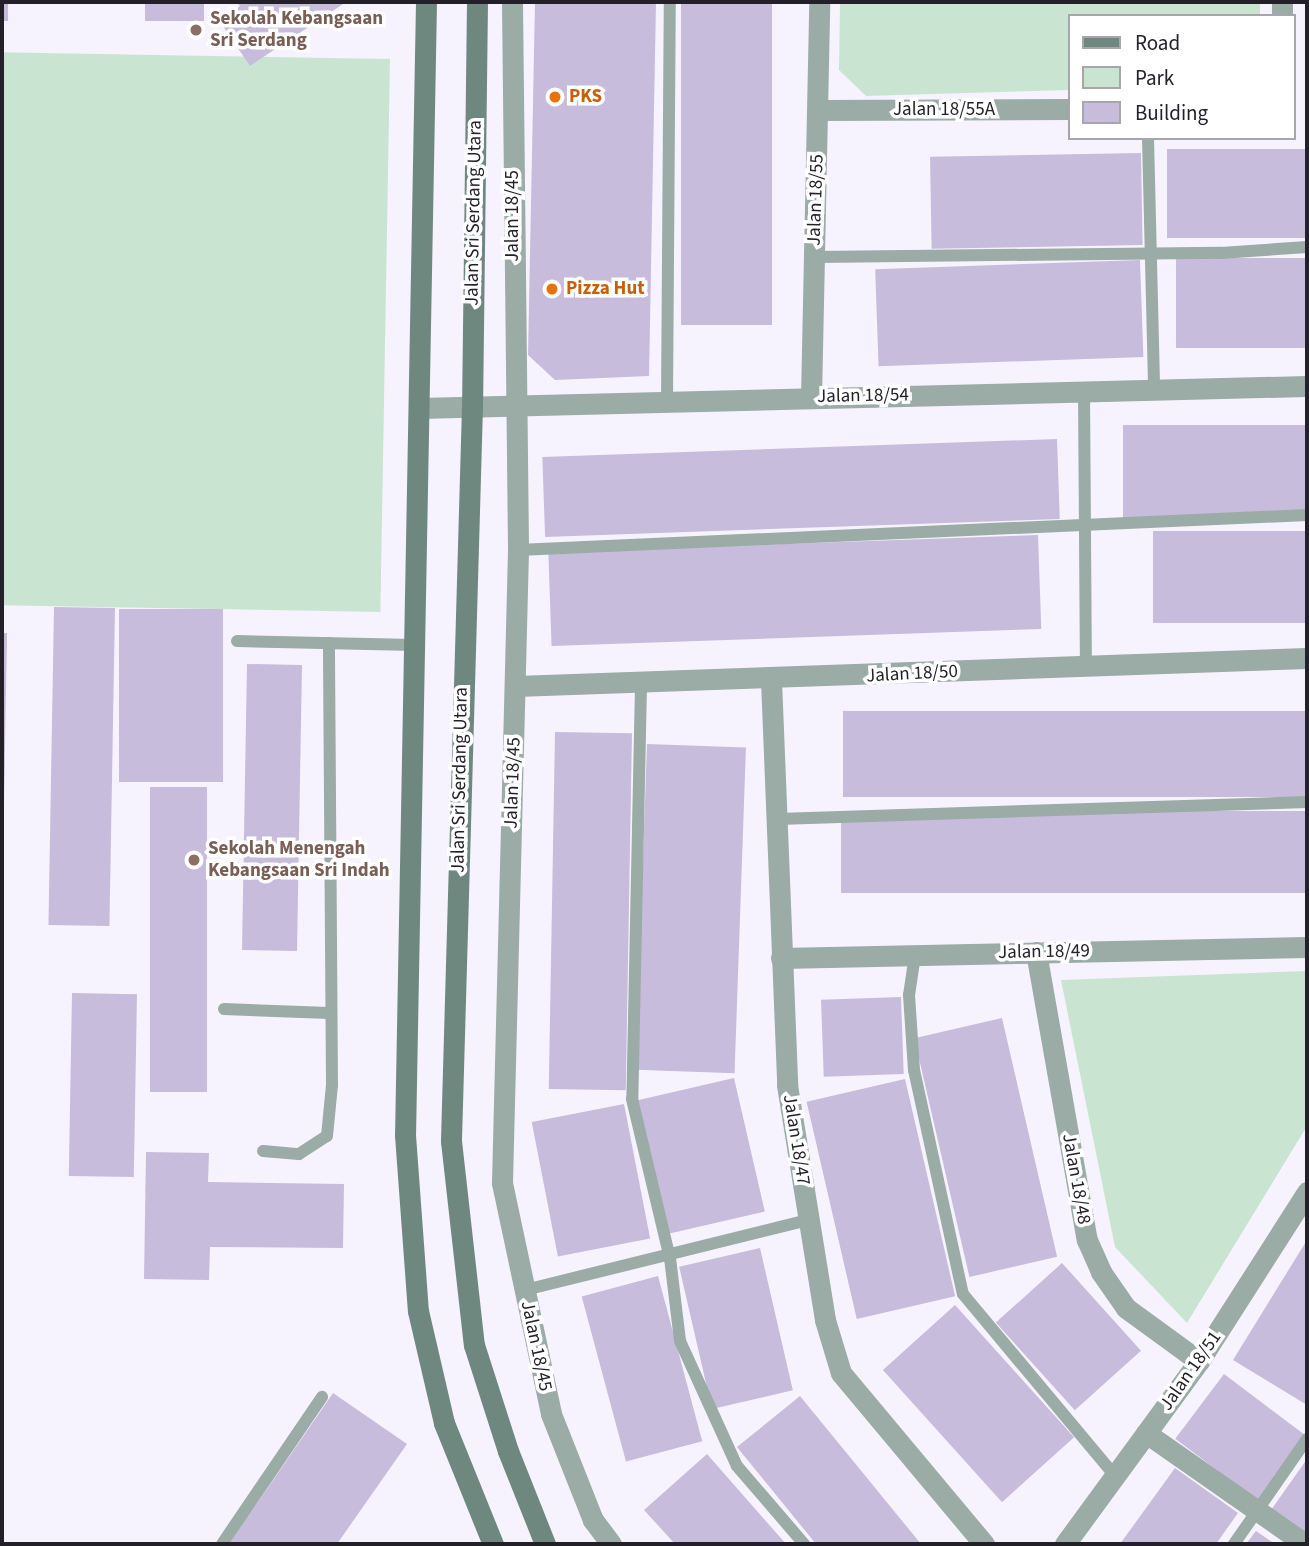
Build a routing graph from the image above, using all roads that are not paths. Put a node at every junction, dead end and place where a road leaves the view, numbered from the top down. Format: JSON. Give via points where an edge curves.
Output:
{"nodes":[{"id":1,"x":426,"y":2,"type":"edge"},
{"id":2,"x":477,"y":2,"type":"edge"},
{"id":3,"x":512,"y":2,"type":"edge"},
{"id":4,"x":670,"y":2,"type":"edge"},
{"id":5,"x":819,"y":2,"type":"edge"},
{"id":6,"x":1068,"y":109,"type":"edge"},
{"id":7,"x":818,"y":110,"type":"junction"},
{"id":8,"x":1148,"y":140,"type":"edge"},
{"id":9,"x":1307,"y":247,"type":"edge"},
{"id":10,"x":1151,"y":254,"type":"junction"},
{"id":11,"x":815,"y":257,"type":"junction"},
{"id":12,"x":1307,"y":386,"type":"edge"},
{"id":13,"x":1154,"y":389,"type":"junction"},
{"id":14,"x":1084,"y":391,"type":"junction"},
{"id":15,"x":811,"y":398,"type":"junction"},
{"id":16,"x":667,"y":401,"type":"junction"},
{"id":17,"x":514,"y":405,"type":"junction"},
{"id":18,"x":472,"y":406,"type":"junction"},
{"id":19,"x":419,"y":408,"type":"junction"},
{"id":20,"x":1307,"y":515,"type":"edge"},
{"id":21,"x":1085,"y":525,"type":"junction"},
{"id":22,"x":518,"y":550,"type":"junction"},
{"id":23,"x":237,"y":641,"type":"dead end"},
{"id":24,"x":329,"y":643,"type":"junction"},
{"id":25,"x":414,"y":645,"type":"junction"},
{"id":26,"x":1307,"y":658,"type":"edge"},
{"id":27,"x":1086,"y":666,"type":"junction"},
{"id":28,"x":771,"y":680,"type":"junction"},
{"id":29,"x":641,"y":685,"type":"junction"},
{"id":30,"x":516,"y":686,"type":"junction"},
{"id":31,"x":1307,"y":802,"type":"edge"},
{"id":32,"x":778,"y":819,"type":"junction"},
{"id":33,"x":1307,"y":947,"type":"edge"},
{"id":34,"x":1036,"y":953,"type":"junction"},
{"id":35,"x":915,"y":955,"type":"junction"},
{"id":36,"x":781,"y":958,"type":"junction"},
{"id":37,"x":224,"y":1009,"type":"dead end"},
{"id":38,"x":329,"y":1013,"type":"junction"},
{"id":39,"x":262,"y":1152,"type":"dead end"},
{"id":40,"x":1307,"y":1192,"type":"edge"},
{"id":41,"x":808,"y":1220,"type":"junction"},
{"id":42,"x":669,"y":1254,"type":"junction"},
{"id":43,"x":525,"y":1290,"type":"junction"},
{"id":44,"x":1199,"y":1361,"type":"junction"},
{"id":45,"x":321,"y":1397,"type":"dead end"},
{"id":46,"x":1146,"y":1433,"type":"junction"},
{"id":47,"x":1307,"y":1439,"type":"edge"},
{"id":48,"x":1115,"y":1476,"type":"junction"},
{"id":49,"x":1259,"y":1511,"type":"junction"},
{"id":50,"x":222,"y":1544,"type":"edge"},
{"id":51,"x":493,"y":1544,"type":"edge"},
{"id":52,"x":545,"y":1544,"type":"edge"},
{"id":53,"x":611,"y":1544,"type":"edge"},
{"id":54,"x":804,"y":1544,"type":"edge"},
{"id":55,"x":984,"y":1544,"type":"edge"},
{"id":56,"x":1065,"y":1544,"type":"edge"},
{"id":57,"x":1234,"y":1544,"type":"edge"},
{"id":58,"x":1306,"y":1544,"type":"edge"}],
"edges":[{"from":1,"to":19,"type":"street"},
{"from":2,"to":18,"type":"street","name":"Jalan Sri Serdang Utara"},
{"from":3,"to":17,"type":"street","name":"Jalan 18/45"},
{"from":4,"to":16,"type":"lane"},
{"from":5,"to":7,"type":"street","name":"Jalan 18/55"},
{"from":6,"to":7,"type":"street","name":"Jalan 18/55A"},
{"from":7,"to":11,"type":"street","name":"Jalan 18/55"},
{"from":8,"to":10,"type":"lane"},
{"from":9,"to":10,"type":"lane"},
{"from":10,"to":11,"type":"lane"},
{"from":10,"to":13,"type":"lane"},
{"from":11,"to":15,"type":"street","name":"Jalan 18/55"},
{"from":12,"to":13,"type":"street","name":"Jalan 18/54"},
{"from":13,"to":14,"type":"street","name":"Jalan 18/54"},
{"from":14,"to":15,"type":"street","name":"Jalan 18/54"},
{"from":14,"to":21,"type":"lane"},
{"from":15,"to":16,"type":"street","name":"Jalan 18/54"},
{"from":16,"to":17,"type":"street","name":"Jalan 18/54"},
{"from":17,"to":18,"type":"street","name":"Jalan 18/54"},
{"from":17,"to":22,"type":"street","name":"Jalan 18/45"},
{"from":18,"to":19,"type":"street","name":"Jalan 18/54"},
{"from":18,"to":52,"type":"street","name":"Jalan Sri Serdang Utara","via":[[451,1141],[474,1345],[508,1451]]},
{"from":19,"to":25,"type":"street"},
{"from":20,"to":21,"type":"lane"},
{"from":21,"to":22,"type":"lane"},
{"from":21,"to":27,"type":"lane"},
{"from":22,"to":30,"type":"street","name":"Jalan 18/45"},
{"from":23,"to":24,"type":"lane"},
{"from":24,"to":25,"type":"lane"},
{"from":24,"to":38,"type":"lane"},
{"from":25,"to":51,"type":"street","via":[[405,1135],[418,1311],[444,1423]]},
{"from":26,"to":27,"type":"street","name":"Jalan 18/50"},
{"from":27,"to":28,"type":"street","name":"Jalan 18/50"},
{"from":28,"to":29,"type":"street","name":"Jalan 18/50"},
{"from":28,"to":32,"type":"street","name":"Jalan 18/47"},
{"from":29,"to":30,"type":"street","name":"Jalan 18/50"},
{"from":29,"to":42,"type":"lane","via":[[632,1099]]},
{"from":30,"to":43,"type":"street","name":"Jalan 18/45","via":[[502,1183]]},
{"from":31,"to":32,"type":"lane"},
{"from":32,"to":36,"type":"street","name":"Jalan 18/47"},
{"from":33,"to":34,"type":"street","name":"Jalan 18/49"},
{"from":34,"to":35,"type":"street","name":"Jalan 18/49"},
{"from":34,"to":44,"type":"street","name":"Jalan 18/48","via":[[1087,1240],[1101,1272],[1126,1308]]},
{"from":35,"to":36,"type":"street","name":"Jalan 18/49"},
{"from":35,"to":48,"type":"lane","via":[[909,995],[914,1070],[963,1294]]},
{"from":36,"to":41,"type":"street","name":"Jalan 18/47","via":[[787,1085]]},
{"from":37,"to":38,"type":"lane"},
{"from":38,"to":39,"type":"lane","via":[[332,1085],[327,1136],[299,1154]]},
{"from":40,"to":44,"type":"street","name":"Jalan 18/51"},
{"from":41,"to":42,"type":"lane"},
{"from":41,"to":55,"type":"street","name":"Jalan 18/47","via":[[825,1320],[841,1373]]},
{"from":42,"to":43,"type":"lane"},
{"from":42,"to":54,"type":"lane","via":[[680,1341],[737,1466]]},
{"from":43,"to":53,"type":"street","name":"Jalan 18/45","via":[[551,1414],[593,1520]]},
{"from":44,"to":46,"type":"street","name":"Jalan 18/51"},
{"from":45,"to":50,"type":"lane"},
{"from":46,"to":48,"type":"street","name":"Jalan 18/51"},
{"from":46,"to":49,"type":"street"},
{"from":47,"to":49,"type":"lane"},
{"from":48,"to":56,"type":"street","name":"Jalan 18/51"},
{"from":49,"to":57,"type":"lane"},
{"from":49,"to":58,"type":"street"}]}
